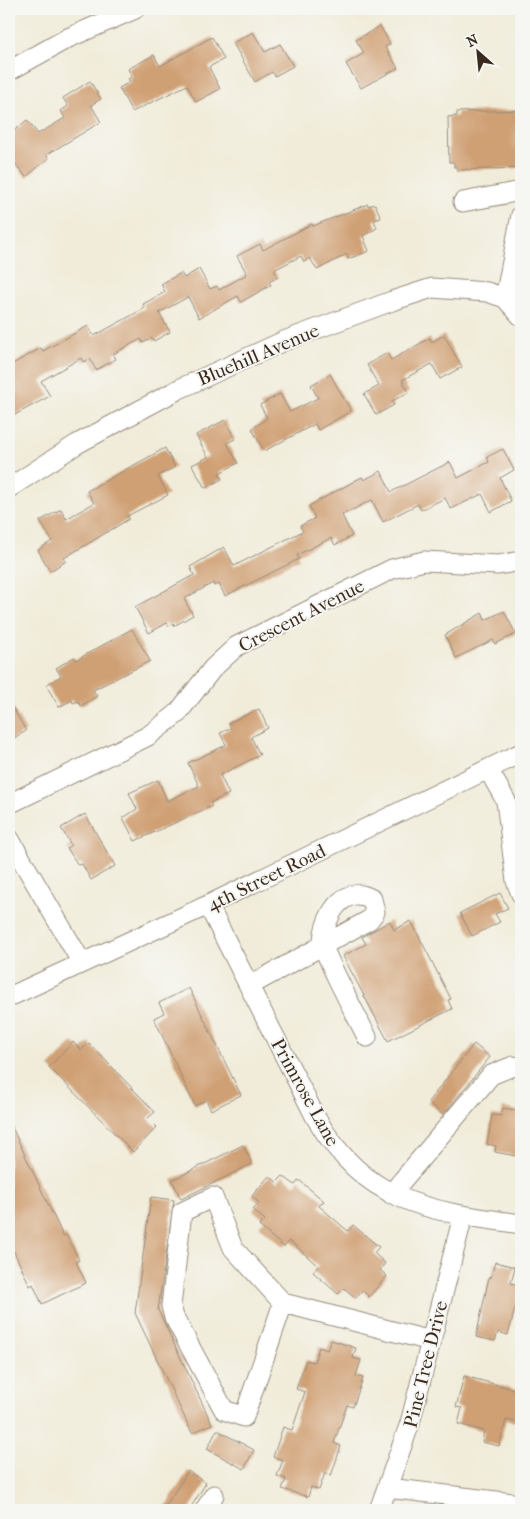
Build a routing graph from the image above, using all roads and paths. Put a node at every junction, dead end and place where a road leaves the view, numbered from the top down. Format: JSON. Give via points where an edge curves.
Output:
{"nodes":[{"id":1,"x":135,"y":9,"type":"edge"},
{"id":2,"x":9,"y":71,"type":"edge"},
{"id":3,"x":521,"y":191,"type":"edge"},
{"id":4,"x":463,"y":202,"type":"dead end"},
{"id":5,"x":521,"y":215,"type":"edge"},
{"id":6,"x":505,"y":298,"type":"junction"},
{"id":7,"x":521,"y":316,"type":"edge"},
{"id":8,"x":9,"y":488,"type":"edge"},
{"id":9,"x":521,"y":561,"type":"edge"},
{"id":10,"x":521,"y":753,"type":"edge"},
{"id":11,"x":488,"y":769,"type":"junction"},
{"id":12,"x":9,"y":804,"type":"edge"},
{"id":13,"x":9,"y":838,"type":"edge"},
{"id":14,"x":521,"y":894,"type":"edge"},
{"id":15,"x":208,"y":905,"type":"junction"},
{"id":16,"x":82,"y":963,"type":"junction"},
{"id":17,"x":249,"y":986,"type":"junction"},
{"id":18,"x":9,"y":997,"type":"edge"},
{"id":19,"x":367,"y":1037,"type":"dead end"},
{"id":20,"x":521,"y":1068,"type":"edge"},
{"id":21,"x":391,"y":1194,"type":"junction"},
{"id":22,"x":462,"y":1216,"type":"junction"},
{"id":23,"x":521,"y":1224,"type":"edge"},
{"id":24,"x":283,"y":1303,"type":"junction"},
{"id":25,"x":431,"y":1341,"type":"junction"},
{"id":26,"x":388,"y":1488,"type":"junction"},
{"id":27,"x":521,"y":1504,"type":"edge"},
{"id":28,"x":379,"y":1510,"type":"edge"}],
"edges":[{"from":1,"to":2,"type":"street","via":[[68,38]]},
{"from":3,"to":4,"type":"street"},
{"from":5,"to":6,"type":"street"},
{"from":6,"to":7,"type":"street"},
{"from":6,"to":8,"type":"street","name":"Bluehill Avenue","via":[[487,292],[432,288],[310,330],[153,402],[77,444]]},
{"from":9,"to":12,"type":"street","name":"Crescent Avenue","via":[[498,565],[424,561],[392,569],[238,646],[214,668],[177,714],[148,736]]},
{"from":10,"to":11,"type":"street","name":"4th Street Road"},
{"from":11,"to":14,"type":"street","via":[[506,801],[516,881]]},
{"from":11,"to":15,"type":"street","name":"4th Street Road"},
{"from":13,"to":16,"type":"street"},
{"from":15,"to":16,"type":"street","name":"4th Street Road"},
{"from":15,"to":17,"type":"street","name":"Primrose Lane"},
{"from":16,"to":18,"type":"street","name":"4th Street Road"},
{"from":17,"to":19,"type":"street","via":[[323,945]]},
{"from":17,"to":21,"type":"street","name":"Primrose Lane","via":[[330,1140],[357,1170]]},
{"from":20,"to":21,"type":"street","via":[[513,1066],[491,1075]]},
{"from":21,"to":22,"type":"street","name":"Primrose Lane","via":[[420,1206]]},
{"from":22,"to":23,"type":"street","name":"Primrose Lane"},
{"from":22,"to":25,"type":"street","name":"Pine Tree Drive"},
{"from":24,"to":24,"type":"street","via":[[232,1248],[213,1197],[182,1212],[171,1306],[224,1410],[244,1416]]},
{"from":24,"to":25,"type":"street"},
{"from":25,"to":26,"type":"street","name":"Pine Tree Drive","via":[[410,1423]]},
{"from":26,"to":27,"type":"street"},
{"from":26,"to":28,"type":"street","name":"Pine Tree Drive"}]}
